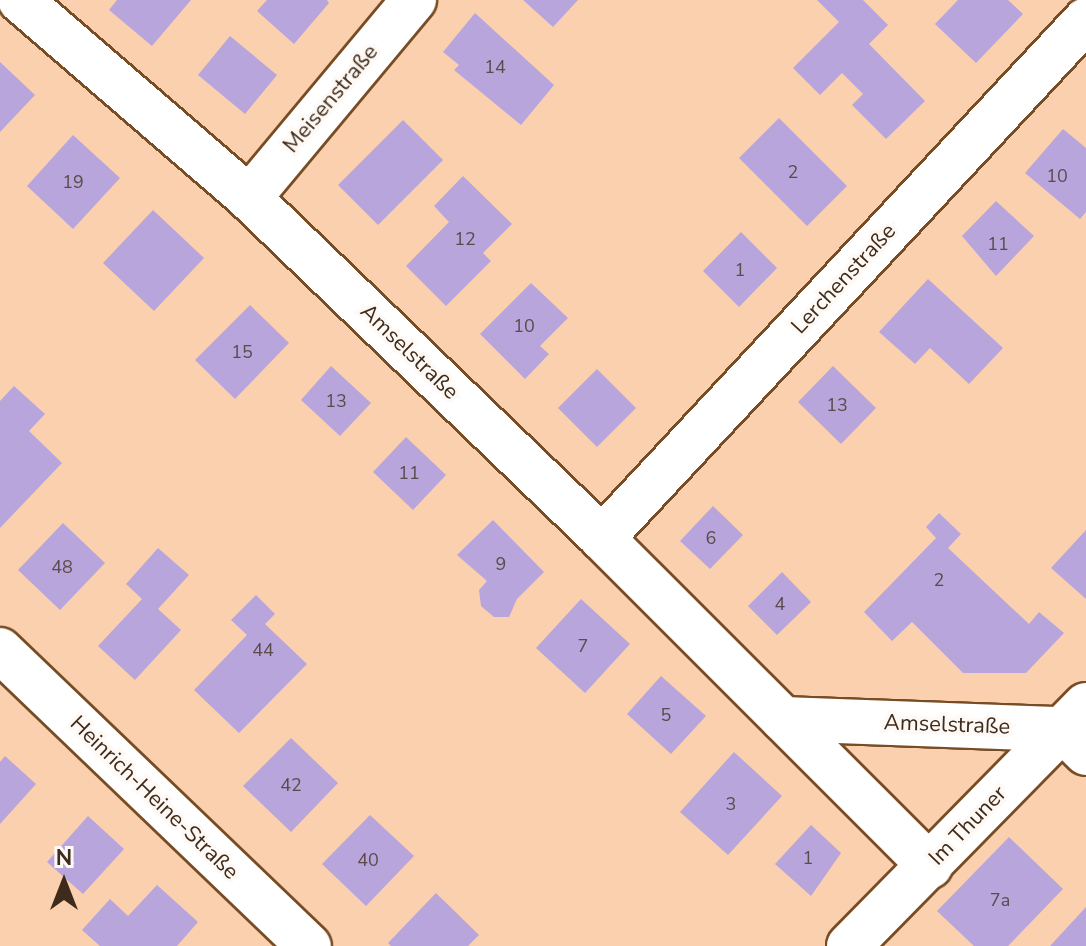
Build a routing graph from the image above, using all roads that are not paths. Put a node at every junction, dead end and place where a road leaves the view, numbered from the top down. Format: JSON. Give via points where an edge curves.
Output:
{"nodes":[{"id":1,"x":20,"y":0,"type":"edge"},
{"id":2,"x":414,"y":0,"type":"edge"},
{"id":3,"x":1086,"y":20,"type":"edge"},
{"id":4,"x":249,"y":198,"type":"junction"},
{"id":5,"x":602,"y":538,"type":"junction"},
{"id":6,"x":0,"y":650,"type":"edge"},
{"id":7,"x":783,"y":719,"type":"junction"},
{"id":8,"x":1078,"y":729,"type":"edge"},
{"id":9,"x":930,"y":866,"type":"junction"},
{"id":10,"x":309,"y":946,"type":"edge"},
{"id":11,"x":849,"y":946,"type":"edge"}],
"edges":[{"from":1,"to":4,"type":"street","name":"Amselstraße"},
{"from":2,"to":4,"type":"street","name":"Meisenstraße"},
{"from":3,"to":5,"type":"street","name":"Lerchenstraße"},
{"from":4,"to":5,"type":"street","name":"Amselstraße"},
{"from":5,"to":7,"type":"street","name":"Amselstraße"},
{"from":6,"to":10,"type":"street","name":"Heinrich-Heine-Straße"},
{"from":7,"to":8,"type":"street","name":"Amselstraße"},
{"from":7,"to":9,"type":"street","name":"Amselstraße"},
{"from":8,"to":9,"type":"street","name":"Im Thuner"},
{"from":9,"to":11,"type":"street","name":"Im Thuner"}]}
